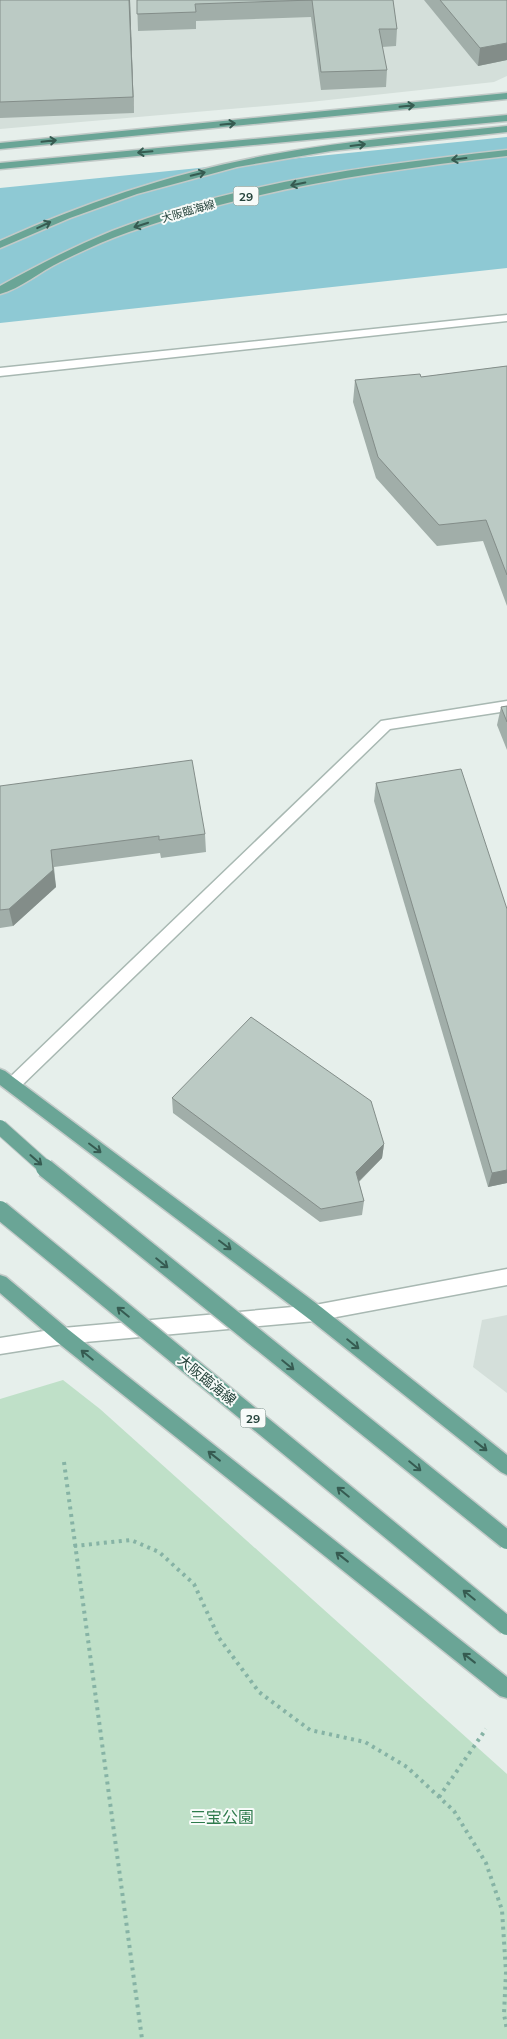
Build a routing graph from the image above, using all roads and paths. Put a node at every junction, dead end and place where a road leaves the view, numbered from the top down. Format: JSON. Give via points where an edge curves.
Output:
{"nodes":[{"id":1,"x":507,"y":96,"type":"edge"},
{"id":2,"x":507,"y":118,"type":"edge"},
{"id":3,"x":507,"y":129,"type":"edge"},
{"id":4,"x":0,"y":146,"type":"edge"},
{"id":5,"x":507,"y":153,"type":"edge"},
{"id":6,"x":0,"y":166,"type":"edge"},
{"id":7,"x":0,"y":245,"type":"edge"},
{"id":8,"x":0,"y":291,"type":"edge"},
{"id":9,"x":507,"y":318,"type":"edge"},
{"id":10,"x":0,"y":372,"type":"edge"},
{"id":11,"x":507,"y":706,"type":"edge"},
{"id":12,"x":6,"y":1080,"type":"edge"},
{"id":13,"x":0,"y":1127,"type":"edge"},
{"id":14,"x":0,"y":1210,"type":"edge"},
{"id":15,"x":507,"y":1277,"type":"edge"},
{"id":16,"x":0,"y":1283,"type":"edge"},
{"id":17,"x":315,"y":1313,"type":"junction"},
{"id":18,"x":62,"y":1336,"type":"junction"},
{"id":19,"x":0,"y":1346,"type":"edge"},
{"id":20,"x":64,"y":1462,"type":"dead end"},
{"id":21,"x":507,"y":1466,"type":"edge"},
{"id":22,"x":507,"y":1540,"type":"edge"},
{"id":23,"x":74,"y":1546,"type":"junction"},
{"id":24,"x":507,"y":1626,"type":"edge"},
{"id":25,"x":507,"y":1689,"type":"edge"},
{"id":26,"x":486,"y":1729,"type":"dead end"},
{"id":27,"x":439,"y":1797,"type":"junction"},
{"id":28,"x":507,"y":2030,"type":"edge"},
{"id":29,"x":142,"y":2039,"type":"edge"}],
"edges":[{"from":4,"to":1,"type":"main road","one_way":true},
{"from":2,"to":6,"type":"main road","one_way":true},
{"from":7,"to":3,"type":"main road","one_way":true,"via":[[110,199],[221,168],[339,147]]},
{"from":5,"to":8,"type":"main road","name":"大阪臨海線","number":"29","one_way":true,"via":[[320,180],[192,209],[129,229],[68,254]]},
{"from":9,"to":10,"type":"street"},
{"from":11,"to":12,"type":"street","via":[[386,725]]},
{"from":12,"to":17,"type":"main road","one_way":true},
{"from":13,"to":22,"type":"main road","one_way":true,"bridge":true,"via":[[107,1220]]},
{"from":24,"to":14,"type":"main road","name":"大阪臨海線","number":"29","one_way":true,"bridge":true},
{"from":15,"to":17,"type":"street"},
{"from":16,"to":18,"type":"main road"},
{"from":17,"to":18,"type":"street"},
{"from":17,"to":21,"type":"main road","one_way":true},
{"from":18,"to":19,"type":"street"},
{"from":25,"to":18,"type":"main road","one_way":true},
{"from":20,"to":23,"type":"path"},
{"from":23,"to":27,"type":"path","via":[[131,1540],[159,1552],[194,1584],[219,1638],[258,1692],[310,1730],[366,1742],[407,1767]]},
{"from":23,"to":29,"type":"path"},
{"from":26,"to":27,"type":"path"},
{"from":27,"to":28,"type":"path","via":[[454,1811],[486,1863],[502,1910]]}]}
